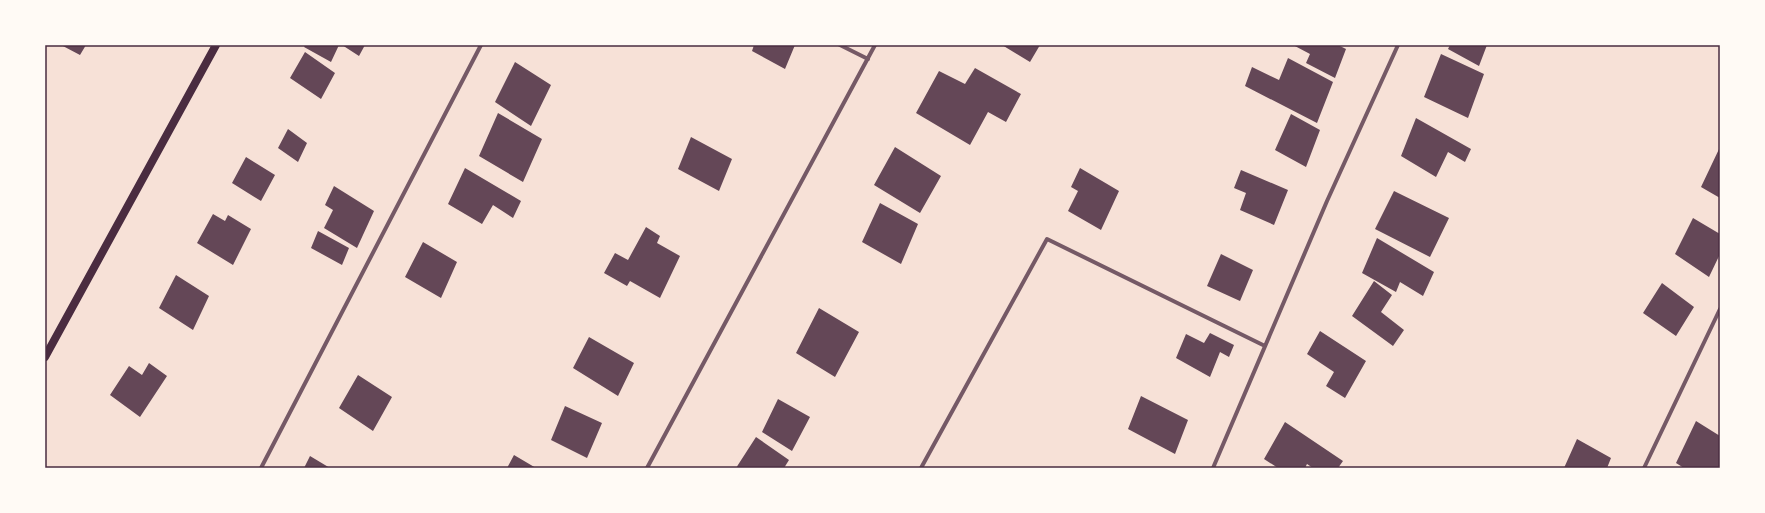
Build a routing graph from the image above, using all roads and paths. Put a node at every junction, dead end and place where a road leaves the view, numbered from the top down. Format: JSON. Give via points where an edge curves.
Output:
{"nodes":[{"id":1,"x":216,"y":45,"type":"edge"},
{"id":2,"x":482,"y":45,"type":"edge"},
{"id":3,"x":840,"y":45,"type":"edge"},
{"id":4,"x":875,"y":45,"type":"edge"},
{"id":5,"x":1398,"y":45,"type":"edge"},
{"id":6,"x":868,"y":59,"type":"junction"},
{"id":7,"x":1720,"y":309,"type":"edge"},
{"id":8,"x":1265,"y":346,"type":"junction"},
{"id":9,"x":45,"y":357,"type":"edge"},
{"id":10,"x":261,"y":468,"type":"edge"},
{"id":11,"x":647,"y":468,"type":"edge"},
{"id":12,"x":921,"y":468,"type":"edge"},
{"id":13,"x":1214,"y":468,"type":"edge"},
{"id":14,"x":1644,"y":468,"type":"edge"}],
"edges":[{"from":1,"to":9,"type":"main road"},
{"from":2,"to":10,"type":"street"},
{"from":3,"to":6,"type":"street"},
{"from":4,"to":6,"type":"street"},
{"from":5,"to":8,"type":"street"},
{"from":6,"to":11,"type":"street"},
{"from":7,"to":14,"type":"street"},
{"from":8,"to":12,"type":"street","via":[[1047,239]]},
{"from":8,"to":13,"type":"street"}]}
